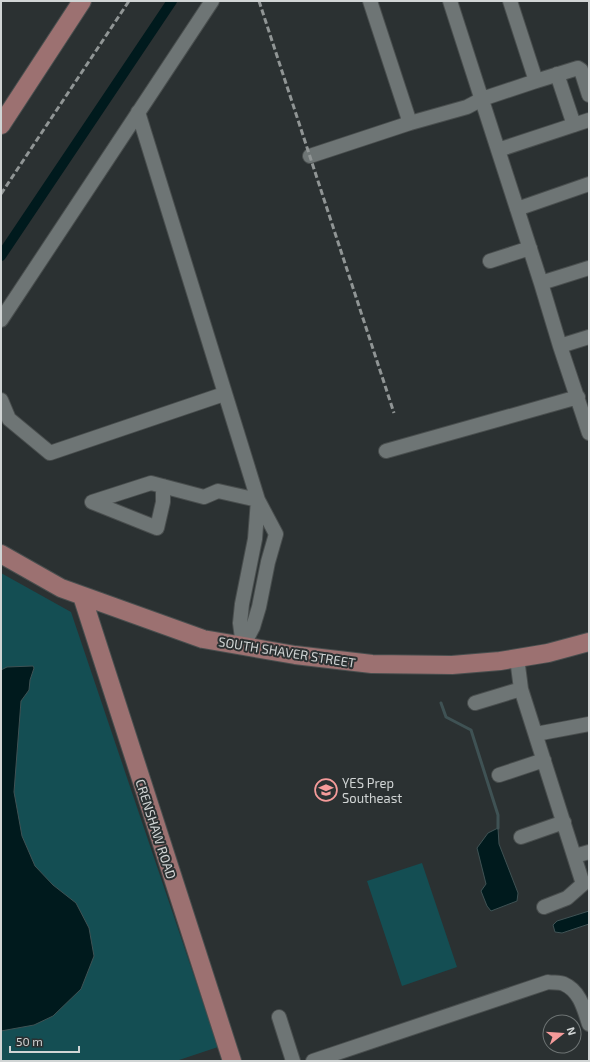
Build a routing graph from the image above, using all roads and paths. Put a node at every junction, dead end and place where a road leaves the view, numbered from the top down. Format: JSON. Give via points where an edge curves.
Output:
{"nodes":[{"id":1,"x":82,"y":1,"type":"edge"},
{"id":2,"x":212,"y":1,"type":"edge"},
{"id":3,"x":370,"y":1,"type":"edge"},
{"id":4,"x":450,"y":1,"type":"edge"},
{"id":5,"x":510,"y":1,"type":"edge"},
{"id":6,"x":557,"y":74,"type":"junction"},
{"id":7,"x":536,"y":81,"type":"junction"},
{"id":8,"x":589,"y":95,"type":"edge"},
{"id":9,"x":482,"y":99,"type":"junction"},
{"id":10,"x":138,"y":112,"type":"junction"},
{"id":11,"x":589,"y":120,"type":"edge"},
{"id":12,"x":410,"y":123,"type":"junction"},
{"id":13,"x":1,"y":125,"type":"edge"},
{"id":14,"x":574,"y":125,"type":"junction"},
{"id":15,"x":498,"y":150,"type":"junction"},
{"id":16,"x":310,"y":156,"type":"dead end"},
{"id":17,"x":589,"y":184,"type":"edge"},
{"id":18,"x":517,"y":208,"type":"junction"},
{"id":19,"x":530,"y":248,"type":"junction"},
{"id":20,"x":490,"y":261,"type":"dead end"},
{"id":21,"x":589,"y":268,"type":"edge"},
{"id":22,"x":542,"y":283,"type":"junction"},
{"id":23,"x":1,"y":320,"type":"edge"},
{"id":24,"x":589,"y":337,"type":"edge"},
{"id":25,"x":560,"y":346,"type":"junction"},
{"id":26,"x":224,"y":394,"type":"junction"},
{"id":27,"x":578,"y":397,"type":"junction"},
{"id":28,"x":1,"y":400,"type":"edge"},
{"id":29,"x":589,"y":433,"type":"edge"},
{"id":30,"x":386,"y":451,"type":"dead end"},
{"id":31,"x":163,"y":486,"type":"junction"},
{"id":32,"x":258,"y":500,"type":"junction"},
{"id":33,"x":1,"y":554,"type":"edge"},
{"id":34,"x":251,"y":560,"type":"junction"},
{"id":35,"x":268,"y":562,"type":"junction"},
{"id":36,"x":82,"y":596,"type":"junction"},
{"id":37,"x":242,"y":604,"type":"junction"},
{"id":38,"x":259,"y":607,"type":"junction"},
{"id":39,"x":589,"y":642,"type":"edge"},
{"id":40,"x":244,"y":646,"type":"junction"},
{"id":41,"x":517,"y":658,"type":"junction"},
{"id":42,"x":521,"y":689,"type":"junction"},
{"id":43,"x":475,"y":703,"type":"dead end"},
{"id":44,"x":589,"y":724,"type":"edge"},
{"id":45,"x":536,"y":734,"type":"junction"},
{"id":46,"x":544,"y":760,"type":"junction"},
{"id":47,"x":499,"y":775,"type":"dead end"},
{"id":48,"x":564,"y":822,"type":"junction"},
{"id":49,"x":521,"y":836,"type":"dead end"},
{"id":50,"x":589,"y":852,"type":"edge"},
{"id":51,"x":575,"y":856,"type":"junction"},
{"id":52,"x":544,"y":906,"type":"dead end"},
{"id":53,"x":279,"y":1017,"type":"dead end"},
{"id":54,"x":589,"y":1024,"type":"edge"},
{"id":55,"x":317,"y":1060,"type":"edge"},
{"id":56,"x":232,"y":1061,"type":"edge"},
{"id":57,"x":293,"y":1061,"type":"edge"}],
"edges":[{"from":1,"to":13,"type":"main road"},
{"from":2,"to":10,"type":"lane"},
{"from":3,"to":12,"type":"lane"},
{"from":4,"to":9,"type":"lane"},
{"from":5,"to":7,"type":"lane"},
{"from":6,"to":7,"type":"lane"},
{"from":6,"to":8,"type":"lane","via":[[578,68],[581,70]]},
{"from":6,"to":14,"type":"lane"},
{"from":7,"to":9,"type":"lane"},
{"from":9,"to":12,"type":"lane","via":[[468,107]]},
{"from":9,"to":15,"type":"lane"},
{"from":10,"to":23,"type":"lane"},
{"from":10,"to":26,"type":"lane"},
{"from":11,"to":14,"type":"lane"},
{"from":12,"to":16,"type":"lane"},
{"from":14,"to":15,"type":"lane"},
{"from":15,"to":18,"type":"lane"},
{"from":17,"to":18,"type":"lane"},
{"from":18,"to":19,"type":"lane"},
{"from":19,"to":20,"type":"lane"},
{"from":19,"to":22,"type":"lane"},
{"from":21,"to":22,"type":"lane"},
{"from":22,"to":25,"type":"lane"},
{"from":24,"to":25,"type":"lane"},
{"from":25,"to":27,"type":"lane"},
{"from":26,"to":28,"type":"lane","via":[[50,453],[9,419]]},
{"from":26,"to":32,"type":"lane"},
{"from":27,"to":29,"type":"lane"},
{"from":27,"to":30,"type":"lane"},
{"from":31,"to":31,"type":"lane","via":[[151,483],[92,502],[157,528],[163,502]]},
{"from":31,"to":32,"type":"lane","via":[[204,497],[218,491]]},
{"from":32,"to":34,"type":"lane"},
{"from":32,"to":35,"type":"lane","via":[[276,534]]},
{"from":33,"to":36,"type":"main road","name":"SOUTH SHAVER STREET","via":[[61,588]]},
{"from":34,"to":35,"type":"lane"},
{"from":34,"to":37,"type":"lane"},
{"from":35,"to":38,"type":"lane"},
{"from":36,"to":40,"type":"main road","name":"SOUTH SHAVER STREET","via":[[203,639]]},
{"from":36,"to":56,"type":"main road","name":"CRENSHAW ROAD"},
{"from":37,"to":38,"type":"lane"},
{"from":37,"to":40,"type":"lane","via":[[240,623]]},
{"from":38,"to":40,"type":"lane"},
{"from":39,"to":41,"type":"main road","name":"SOUTH SHAVER STREET"},
{"from":40,"to":41,"type":"main road","name":"SOUTH SHAVER STREET","via":[[372,664],[452,665]]},
{"from":41,"to":42,"type":"lane"},
{"from":42,"to":43,"type":"lane"},
{"from":42,"to":45,"type":"lane"},
{"from":44,"to":45,"type":"lane"},
{"from":45,"to":46,"type":"lane"},
{"from":46,"to":47,"type":"lane"},
{"from":46,"to":48,"type":"lane"},
{"from":48,"to":49,"type":"lane"},
{"from":48,"to":51,"type":"lane"},
{"from":50,"to":51,"type":"lane"},
{"from":51,"to":52,"type":"lane","via":[[583,884],[567,898]]},
{"from":53,"to":57,"type":"lane"},
{"from":54,"to":55,"type":"lane","via":[[582,1002],[573,990],[564,983],[548,982]]}]}
